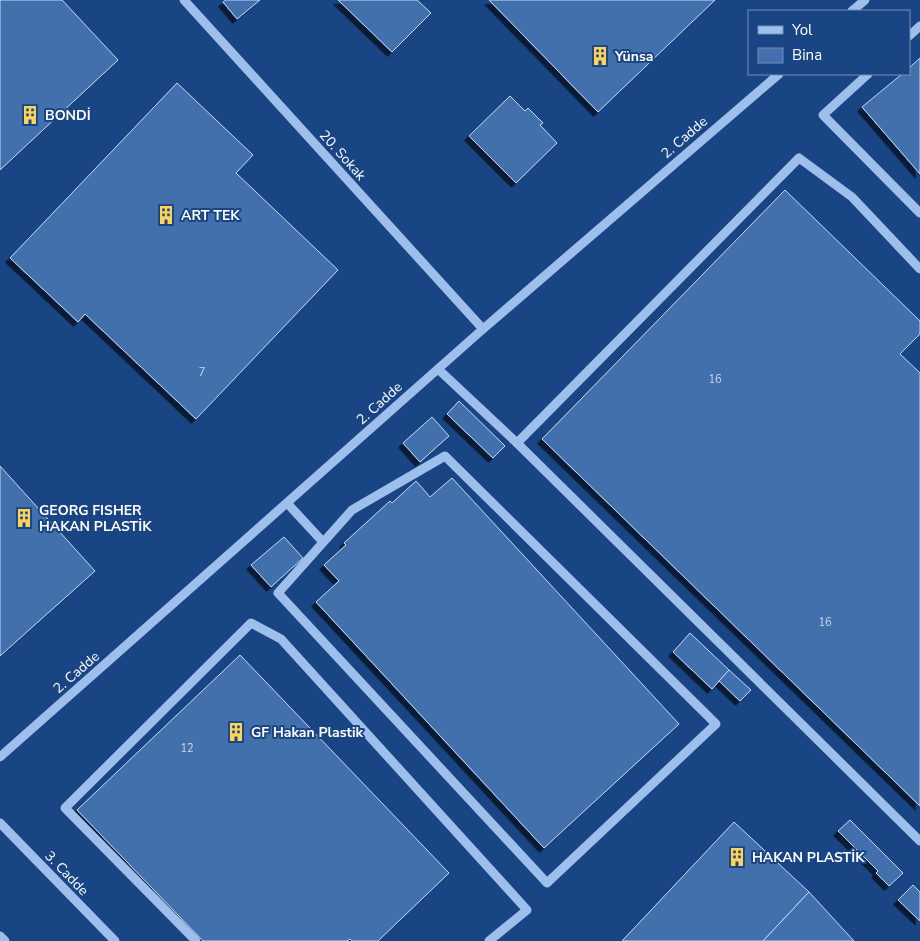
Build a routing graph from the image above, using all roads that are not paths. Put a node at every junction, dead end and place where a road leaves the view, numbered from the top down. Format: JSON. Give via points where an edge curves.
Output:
{"nodes":[{"id":1,"x":184,"y":0,"type":"edge"},
{"id":2,"x":865,"y":0,"type":"edge"},
{"id":3,"x":853,"y":10,"type":"edge"},
{"id":4,"x":920,"y":26,"type":"edge"},
{"id":5,"x":910,"y":35,"type":"edge"},
{"id":6,"x":778,"y":75,"type":"edge"},
{"id":7,"x":867,"y":75,"type":"edge"},
{"id":8,"x":920,"y":213,"type":"edge"},
{"id":9,"x":920,"y":269,"type":"edge"},
{"id":10,"x":482,"y":329,"type":"junction"},
{"id":11,"x":438,"y":369,"type":"junction"},
{"id":12,"x":517,"y":443,"type":"junction"},
{"id":13,"x":288,"y":503,"type":"junction"},
{"id":14,"x":323,"y":542,"type":"junction"},
{"id":15,"x":0,"y":757,"type":"edge"},
{"id":16,"x":0,"y":823,"type":"edge"},
{"id":17,"x":920,"y":841,"type":"edge"},
{"id":18,"x":0,"y":936,"type":"edge"},
{"id":19,"x":5,"y":941,"type":"edge"},
{"id":20,"x":115,"y":941,"type":"edge"},
{"id":21,"x":196,"y":941,"type":"edge"},
{"id":22,"x":489,"y":941,"type":"edge"}],
"edges":[{"from":1,"to":10,"type":"street","name":"20. Sokak"},
{"from":2,"to":3,"type":"street"},
{"from":4,"to":5,"type":"street"},
{"from":6,"to":10,"type":"street","name":"2. Cadde"},
{"from":7,"to":8,"type":"street","via":[[823,115]]},
{"from":9,"to":12,"type":"street","via":[[852,197],[798,158]]},
{"from":10,"to":11,"type":"street","name":"2. Cadde"},
{"from":11,"to":12,"type":"street"},
{"from":11,"to":13,"type":"street","name":"2. Cadde"},
{"from":12,"to":17,"type":"street"},
{"from":13,"to":14,"type":"street"},
{"from":13,"to":15,"type":"street","name":"2. Cadde"},
{"from":14,"to":14,"type":"street","via":[[278,593],[547,883],[716,724],[445,456],[352,510]]},
{"from":16,"to":20,"type":"street","name":"3. Cadde"},
{"from":18,"to":19,"type":"street"},
{"from":21,"to":22,"type":"street","via":[[65,808],[251,624],[281,639],[527,910]]}]}
